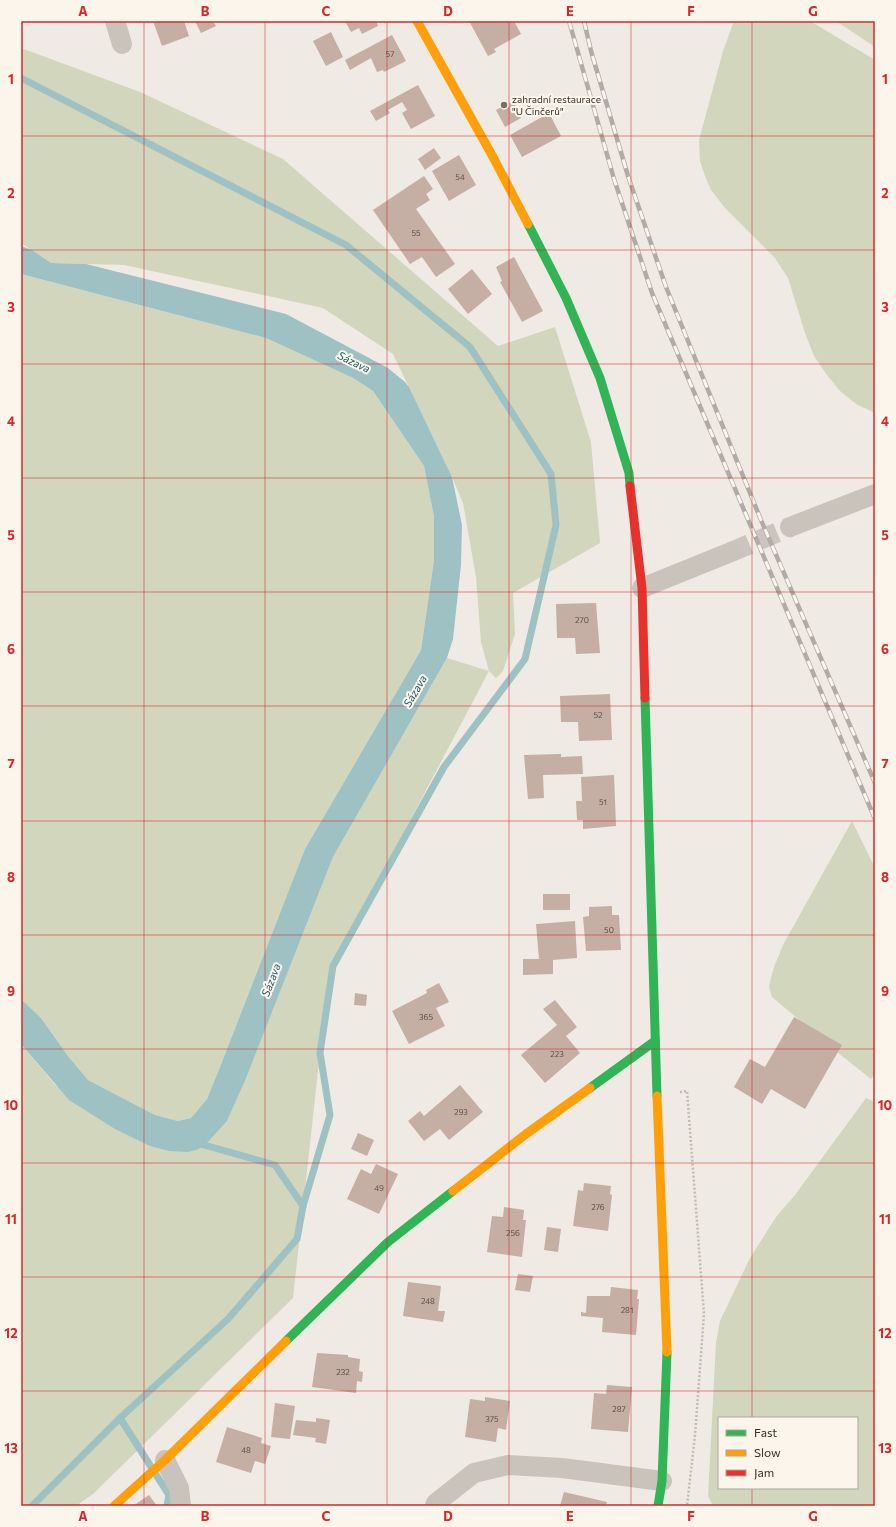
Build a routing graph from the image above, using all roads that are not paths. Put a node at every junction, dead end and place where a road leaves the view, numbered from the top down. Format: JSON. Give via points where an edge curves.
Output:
{"nodes":[{"id":1,"x":115,"y":21,"type":"edge"},
{"id":2,"x":417,"y":21,"type":"edge"},
{"id":3,"x":122,"y":44,"type":"dead end"},
{"id":4,"x":875,"y":494,"type":"edge"},
{"id":5,"x":790,"y":527,"type":"tunnel mouth"},
{"id":6,"x":731,"y":552,"type":"tunnel mouth"},
{"id":7,"x":642,"y":588,"type":"junction"},
{"id":8,"x":655,"y":1041,"type":"junction"},
{"id":9,"x":165,"y":1460,"type":"junction"},
{"id":10,"x":662,"y":1481,"type":"junction"},
{"id":11,"x":114,"y":1506,"type":"edge"},
{"id":12,"x":181,"y":1506,"type":"edge"},
{"id":13,"x":435,"y":1506,"type":"edge"},
{"id":14,"x":658,"y":1506,"type":"edge"}],
"edges":[{"from":1,"to":3,"type":"street"},
{"from":2,"to":7,"type":"street","via":[[493,157],[566,298],[600,378],[630,473]]},
{"from":4,"to":5,"type":"street"},
{"from":6,"to":7,"type":"street"},
{"from":7,"to":8,"type":"street"},
{"from":8,"to":9,"type":"street","via":[[526,1134],[388,1242]]},
{"from":8,"to":10,"type":"street","via":[[667,1338]]},
{"from":9,"to":11,"type":"street"},
{"from":9,"to":12,"type":"street","via":[[179,1488]]},
{"from":10,"to":13,"type":"street","via":[[562,1468],[508,1465],[474,1474]]},
{"from":10,"to":14,"type":"street"}]}
